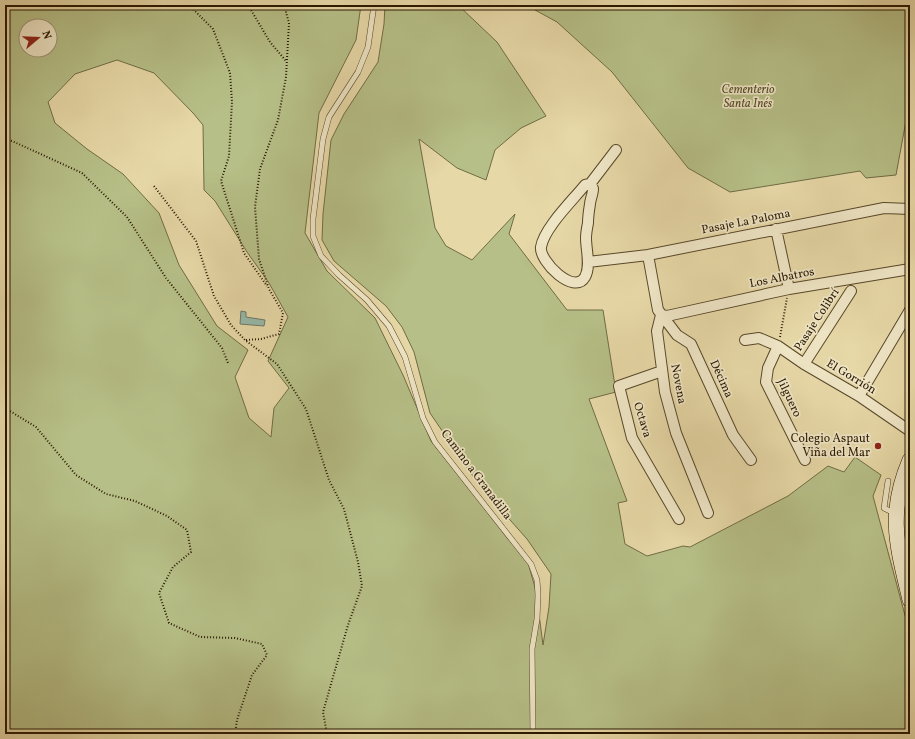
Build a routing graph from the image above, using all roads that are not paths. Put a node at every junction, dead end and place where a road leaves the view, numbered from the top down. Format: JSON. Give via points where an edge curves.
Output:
{"nodes":[{"id":1,"x":374,"y":5,"type":"edge"},
{"id":2,"x":616,"y":150,"type":"dead end"},
{"id":3,"x":590,"y":184,"type":"junction"},
{"id":4,"x":910,"y":209,"type":"edge"},
{"id":5,"x":776,"y":229,"type":"junction"},
{"id":6,"x":648,"y":255,"type":"junction"},
{"id":7,"x":588,"y":262,"type":"junction"},
{"id":8,"x":910,"y":269,"type":"edge"},
{"id":9,"x":789,"y":289,"type":"junction"},
{"id":10,"x":851,"y":291,"type":"dead end"},
{"id":11,"x":910,"y":310,"type":"edge"},
{"id":12,"x":661,"y":315,"type":"junction"},
{"id":13,"x":745,"y":340,"type":"dead end"},
{"id":14,"x":778,"y":346,"type":"junction"},
{"id":15,"x":804,"y":364,"type":"junction"},
{"id":16,"x":662,"y":371,"type":"junction"},
{"id":17,"x":859,"y":396,"type":"junction"},
{"id":18,"x":910,"y":430,"type":"edge"},
{"id":19,"x":751,"y":460,"type":"dead end"},
{"id":20,"x":805,"y":460,"type":"dead end"},
{"id":21,"x":910,"y":460,"type":"edge"},
{"id":22,"x":888,"y":481,"type":"dead end"},
{"id":23,"x":708,"y":513,"type":"dead end"},
{"id":24,"x":896,"y":514,"type":"junction"},
{"id":25,"x":679,"y":519,"type":"dead end"},
{"id":26,"x":904,"y":551,"type":"edge"},
{"id":27,"x":910,"y":600,"type":"edge"},
{"id":28,"x":533,"y":734,"type":"edge"}],
"edges":[{"from":1,"to":28,"type":"lane","name":"Camino a Granadilla","via":[[368,47],[358,72],[329,117],[323,139],[313,236],[321,256],[367,300],[389,326],[405,357],[423,418],[435,442],[530,564],[537,580],[538,595],[532,650]]},
{"from":2,"to":3,"type":"street"},
{"from":3,"to":7,"type":"street","via":[[593,189],[586,237]]},
{"from":3,"to":7,"type":"street","via":[[585,185],[549,229],[541,248],[548,264],[558,275],[569,281],[582,281],[586,276]]},
{"from":4,"to":5,"type":"street","name":"Pasaje La Paloma","via":[[884,208]]},
{"from":5,"to":6,"type":"street","name":"Pasaje La Paloma"},
{"from":5,"to":9,"type":"street"},
{"from":6,"to":7,"type":"street","name":"Pasaje La Paloma"},
{"from":6,"to":12,"type":"street","name":"Novena"},
{"from":8,"to":9,"type":"street","name":"Los Albatros"},
{"from":9,"to":12,"type":"street","name":"Los Albatros","via":[[667,316]]},
{"from":10,"to":15,"type":"street","name":"Pasaje Colibrí"},
{"from":11,"to":17,"type":"street"},
{"from":12,"to":16,"type":"street","name":"Novena","via":[[657,331]]},
{"from":12,"to":19,"type":"street","name":"Décima","via":[[677,335],[691,344],[733,435]]},
{"from":13,"to":14,"type":"street","name":"El Gorrión","via":[[759,338]]},
{"from":14,"to":15,"type":"street","name":"El Gorrión"},
{"from":14,"to":20,"type":"street","name":"Jilguero","via":[[768,368],[766,382]]},
{"from":15,"to":17,"type":"street","name":"El Gorrión"},
{"from":16,"to":23,"type":"street","name":"Novena","via":[[676,432]]},
{"from":16,"to":25,"type":"street","name":"Octava","via":[[619,386],[632,438]]},
{"from":17,"to":18,"type":"street","name":"El Gorrión"},
{"from":21,"to":24,"type":"main road","via":[[899,492]]},
{"from":22,"to":24,"type":"lane","via":[[884,508]]},
{"from":24,"to":26,"type":"main road"},
{"from":26,"to":27,"type":"main road"}]}
